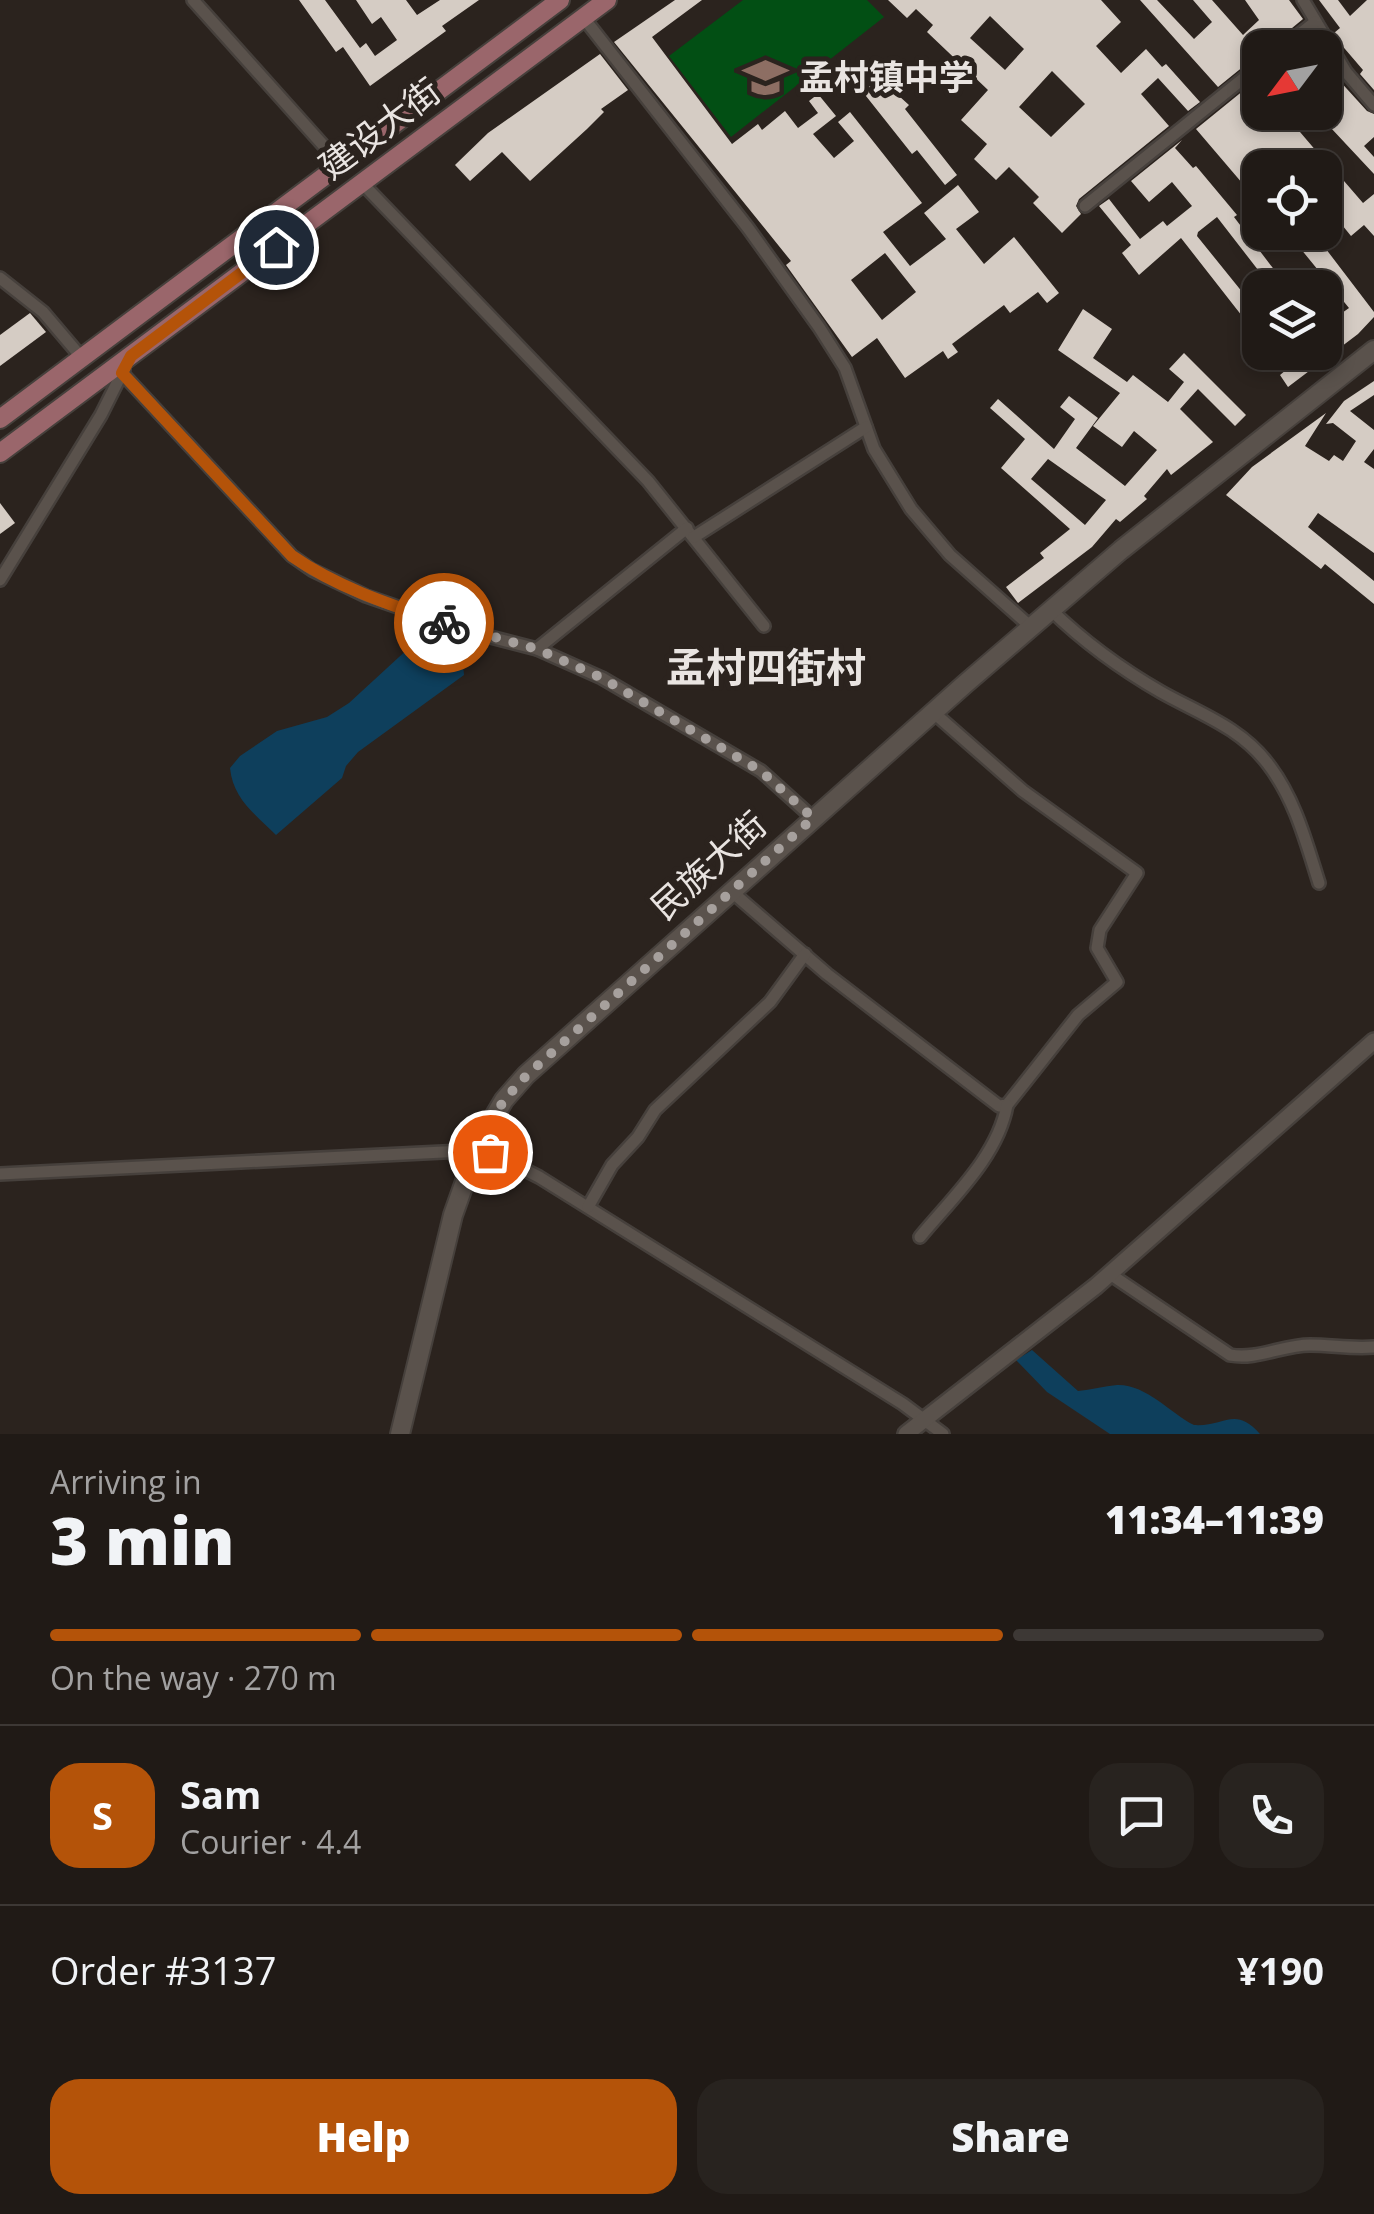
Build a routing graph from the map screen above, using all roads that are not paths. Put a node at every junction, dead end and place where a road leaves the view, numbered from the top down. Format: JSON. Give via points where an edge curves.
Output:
{"nodes":[{"id":1,"x":193,"y":0,"type":"edge"},
{"id":2,"x":560,"y":0,"type":"edge"},
{"id":3,"x":606,"y":0,"type":"edge"},
{"id":4,"x":1303,"y":0,"type":"edge"},
{"id":5,"x":584,"y":17,"type":"junction"},
{"id":6,"x":1315,"y":22,"type":"junction"},
{"id":7,"x":1305,"y":30,"type":"edge"},
{"id":8,"x":1242,"y":79,"type":"edge"},
{"id":9,"x":1374,"y":105,"type":"edge"},
{"id":10,"x":340,"y":164,"type":"junction"},
{"id":11,"x":362,"y":182,"type":"junction"},
{"id":12,"x":1084,"y":206,"type":"dead end"},
{"id":13,"x":0,"y":278,"type":"edge"},
{"id":14,"x":1374,"y":350,"type":"edge"},
{"id":15,"x":131,"y":356,"type":"junction"},
{"id":16,"x":82,"y":358,"type":"junction"},
{"id":17,"x":122,"y":373,"type":"junction"},
{"id":18,"x":0,"y":419,"type":"edge"},
{"id":19,"x":866,"y":426,"type":"junction"},
{"id":20,"x":0,"y":453,"type":"edge"},
{"id":21,"x":690,"y":533,"type":"junction"},
{"id":22,"x":0,"y":580,"type":"edge"},
{"id":23,"x":1051,"y":610,"type":"junction"},
{"id":24,"x":764,"y":626,"type":"dead end"},
{"id":25,"x":1031,"y":628,"type":"junction"},
{"id":26,"x":537,"y":649,"type":"junction"},
{"id":27,"x":933,"y":712,"type":"junction"},
{"id":28,"x":813,"y":818,"type":"junction"},
{"id":29,"x":1319,"y":883,"type":"dead end"},
{"id":30,"x":731,"y":891,"type":"junction"},
{"id":31,"x":805,"y":954,"type":"junction"},
{"id":32,"x":1374,"y":1041,"type":"edge"},
{"id":33,"x":1007,"y":1105,"type":"junction"},
{"id":34,"x":475,"y":1151,"type":"junction"},
{"id":35,"x":0,"y":1174,"type":"edge"},
{"id":36,"x":588,"y":1207,"type":"junction"},
{"id":37,"x":920,"y":1237,"type":"dead end"},
{"id":38,"x":1110,"y":1274,"type":"junction"},
{"id":39,"x":1374,"y":1347,"type":"edge"},
{"id":40,"x":925,"y":1420,"type":"junction"},
{"id":41,"x":400,"y":1434,"type":"edge"},
{"id":42,"x":906,"y":1434,"type":"edge"},
{"id":43,"x":943,"y":1434,"type":"edge"}],
"edges":[{"from":1,"to":10,"type":"street"},
{"from":2,"to":10,"type":"main road","name":"建设大街"},
{"from":3,"to":5,"type":"main road","name":"建设大街"},
{"from":4,"to":6,"type":"street"},
{"from":5,"to":11,"type":"main road","name":"建设大街"},
{"from":5,"to":19,"type":"street","via":[[820,327],[845,368]]},
{"from":6,"to":7,"type":"street"},
{"from":6,"to":9,"type":"street"},
{"from":8,"to":12,"type":"street"},
{"from":10,"to":16,"type":"main road","name":"建设大街"},
{"from":11,"to":15,"type":"main road","name":"建设大街"},
{"from":11,"to":21,"type":"street"},
{"from":13,"to":16,"type":"street","via":[[43,312]]},
{"from":14,"to":23,"type":"main road","name":"民族大街"},
{"from":15,"to":17,"type":"street"},
{"from":15,"to":20,"type":"main road","name":"建设大街"},
{"from":16,"to":18,"type":"main road","name":"建设大街"},
{"from":17,"to":22,"type":"street"},
{"from":17,"to":26,"type":"street","via":[[312,570],[383,602]]},
{"from":19,"to":21,"type":"street"},
{"from":19,"to":25,"type":"street","via":[[891,478],[930,532]]},
{"from":21,"to":24,"type":"street"},
{"from":21,"to":26,"type":"street"},
{"from":23,"to":25,"type":"main road","name":"民族大街"},
{"from":23,"to":29,"type":"street","via":[[1138,678],[1250,744],[1284,788]]},
{"from":25,"to":27,"type":"main road","name":"民族大街"},
{"from":26,"to":28,"type":"street","via":[[722,746]]},
{"from":27,"to":28,"type":"main road","name":"民族大街"},
{"from":27,"to":33,"type":"street","via":[[1023,792],[1137,873],[1100,930],[1097,948],[1117,982],[1078,1015]]},
{"from":28,"to":30,"type":"main road","name":"民族大街"},
{"from":30,"to":31,"type":"street"},
{"from":30,"to":34,"type":"main road","name":"民族大街","via":[[539,1062],[504,1100]]},
{"from":31,"to":33,"type":"street","via":[[999,1106]]},
{"from":31,"to":36,"type":"street","via":[[770,1002],[655,1110]]},
{"from":32,"to":38,"type":"street"},
{"from":33,"to":37,"type":"street","via":[[995,1142]]},
{"from":34,"to":35,"type":"street"},
{"from":34,"to":36,"type":"street","via":[[490,1152]]},
{"from":34,"to":41,"type":"main road","name":"民族大街"},
{"from":36,"to":40,"type":"street"},
{"from":38,"to":39,"type":"street","via":[[1230,1355],[1308,1345]]},
{"from":38,"to":40,"type":"street"},
{"from":40,"to":42,"type":"street"},
{"from":40,"to":43,"type":"street"}]}
